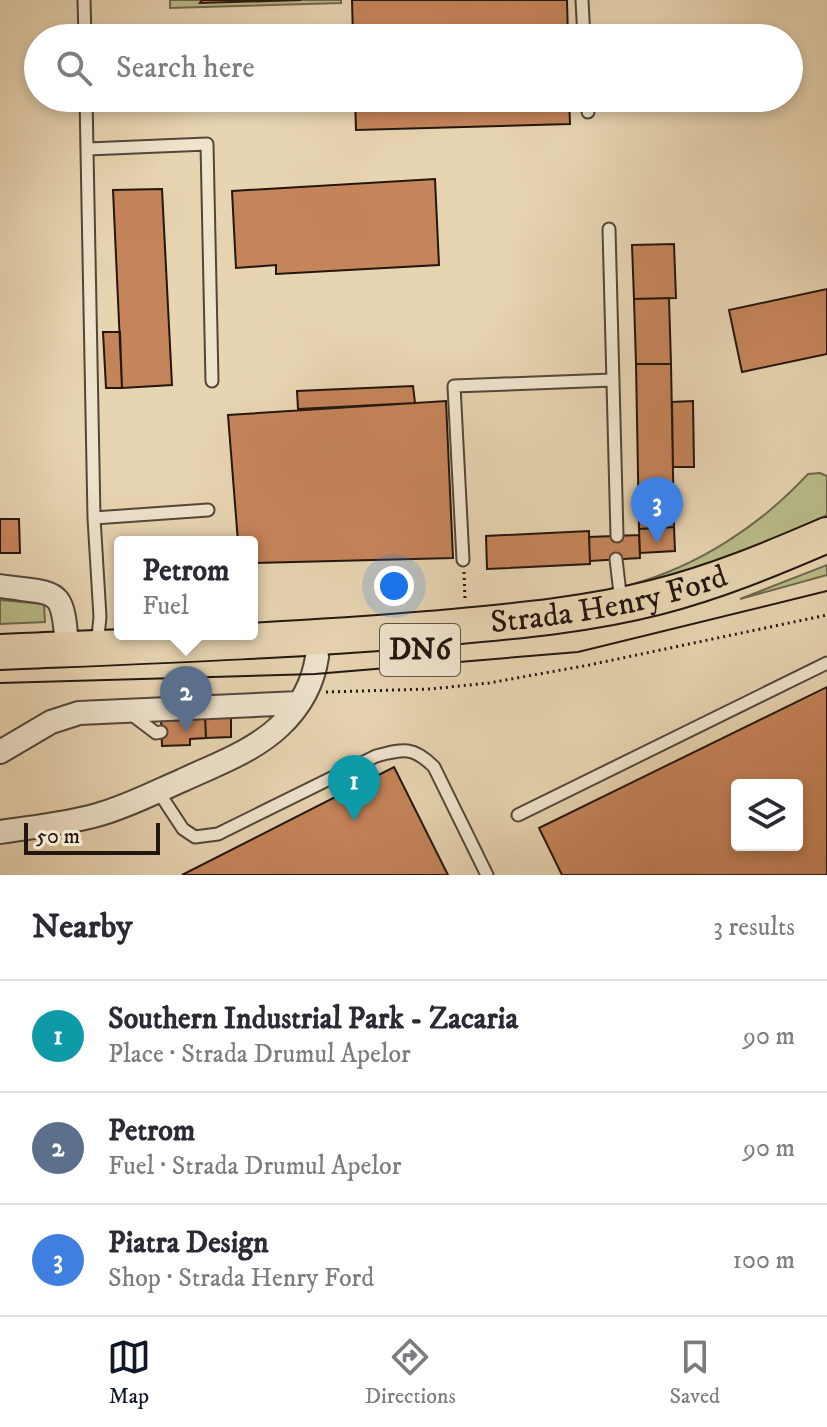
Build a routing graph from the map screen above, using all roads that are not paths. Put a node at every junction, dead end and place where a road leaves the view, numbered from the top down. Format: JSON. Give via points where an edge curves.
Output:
{"nodes":[{"id":1,"x":84,"y":0,"type":"edge"},
{"id":2,"x":582,"y":0,"type":"edge"},
{"id":3,"x":85,"y":24,"type":"edge"},
{"id":4,"x":583,"y":24,"type":"edge"},
{"id":5,"x":87,"y":112,"type":"edge"},
{"id":6,"x":88,"y":149,"type":"junction"},
{"id":7,"x":609,"y":229,"type":"dead end"},
{"id":8,"x":612,"y":380,"type":"junction"},
{"id":9,"x":212,"y":381,"type":"dead end"},
{"id":10,"x":208,"y":510,"type":"dead end"},
{"id":11,"x":94,"y":518,"type":"junction"},
{"id":12,"x":827,"y":535,"type":"edge"},
{"id":13,"x":617,"y":536,"type":"dead end"},
{"id":14,"x":827,"y":555,"type":"edge"},
{"id":15,"x":616,"y":559,"type":"dead end"},
{"id":16,"x":463,"y":560,"type":"road end"},
{"id":17,"x":0,"y":586,"type":"edge"},
{"id":18,"x":621,"y":605,"type":"junction"},
{"id":19,"x":82,"y":648,"type":"junction"},
{"id":20,"x":0,"y":652,"type":"edge"},
{"id":21,"x":317,"y":657,"type":"junction"},
{"id":22,"x":827,"y":663,"type":"edge"},
{"id":23,"x":0,"y":669,"type":"edge"},
{"id":24,"x":302,"y":697,"type":"junction"},
{"id":25,"x":128,"y":711,"type":"junction"},
{"id":26,"x":161,"y":732,"type":"dead end"},
{"id":27,"x":0,"y":752,"type":"edge"},
{"id":28,"x":158,"y":791,"type":"junction"},
{"id":29,"x":518,"y":815,"type":"dead end"},
{"id":30,"x":0,"y":832,"type":"edge"},
{"id":31,"x":487,"y":875,"type":"edge"}],
"edges":[{"from":1,"to":3,"type":"lane"},
{"from":2,"to":4,"type":"lane"},
{"from":5,"to":6,"type":"lane"},
{"from":6,"to":9,"type":"lane","via":[[207,144]]},
{"from":6,"to":11,"type":"lane"},
{"from":7,"to":8,"type":"lane"},
{"from":8,"to":13,"type":"lane"},
{"from":8,"to":16,"type":"lane","via":[[454,386]]},
{"from":10,"to":11,"type":"lane"},
{"from":11,"to":19,"type":"lane","via":[[100,617]]},
{"from":12,"to":18,"type":"main road","name":"Strada Henry Ford","number":"DN6","via":[[719,579]]},
{"from":14,"to":21,"type":"main road","name":"Strada Henry Ford","number":"DN6","via":[[722,597],[648,618],[518,640]]},
{"from":15,"to":18,"type":"lane"},
{"from":17,"to":19,"type":"street","via":[[60,600]]},
{"from":18,"to":19,"type":"main road","name":"Strada Henry Ford","number":"DN6","via":[[319,639]]},
{"from":19,"to":20,"type":"main road","name":"Strada Henry Ford","number":"DN6"},
{"from":21,"to":23,"type":"main road","name":"Strada Henry Ford","number":"DN6"},
{"from":21,"to":24,"type":"street","via":[[315,674]]},
{"from":22,"to":29,"type":"lane"},
{"from":24,"to":25,"type":"street","via":[[192,711]]},
{"from":24,"to":28,"type":"street","via":[[279,727],[253,745]]},
{"from":25,"to":26,"type":"lane"},
{"from":25,"to":27,"type":"street","via":[[79,713],[51,722]]},
{"from":28,"to":30,"type":"street","via":[[99,814]]},
{"from":28,"to":31,"type":"lane","via":[[183,829],[195,837],[218,834],[376,756],[401,749],[420,753],[434,767]]}]}
